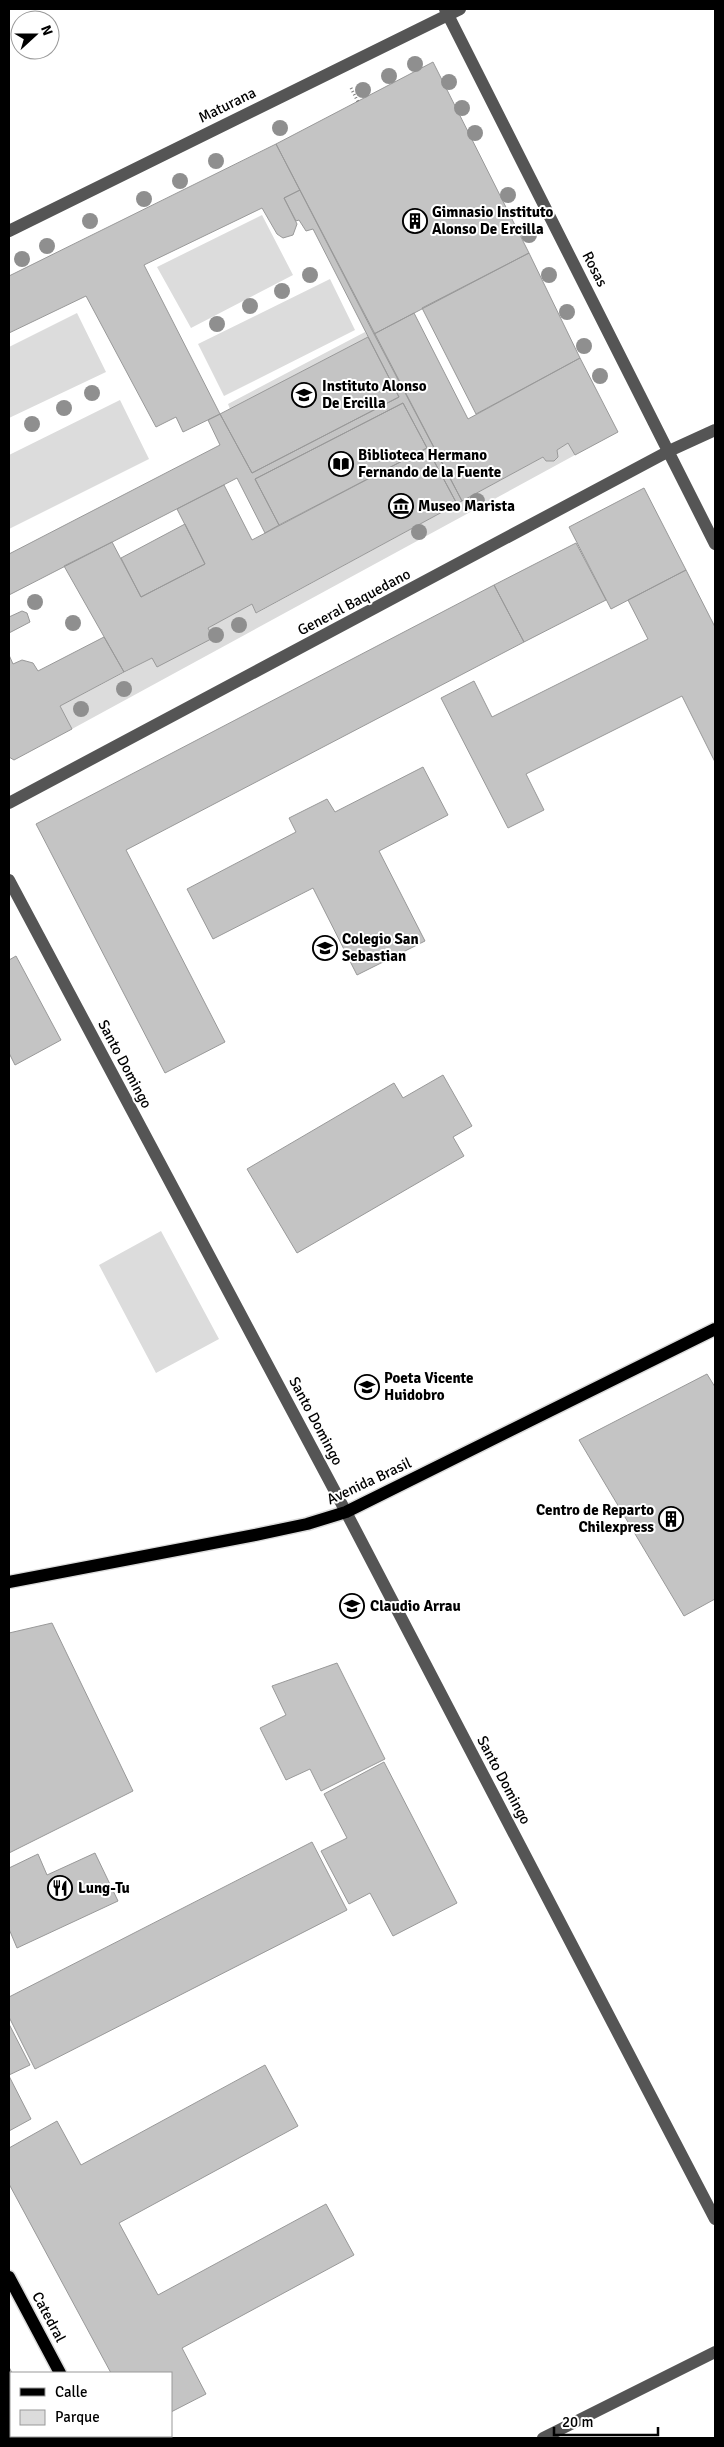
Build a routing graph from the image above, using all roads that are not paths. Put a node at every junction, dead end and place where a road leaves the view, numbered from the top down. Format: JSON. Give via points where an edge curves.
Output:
{"nodes":[{"id":1,"x":451,"y":11,"type":"edge"},
{"id":2,"x":9,"y":231,"type":"edge"},
{"id":3,"x":715,"y":430,"type":"edge"},
{"id":4,"x":669,"y":451,"type":"junction"},
{"id":5,"x":715,"y":544,"type":"edge"},
{"id":6,"x":9,"y":804,"type":"edge"},
{"id":7,"x":9,"y":880,"type":"edge"},
{"id":8,"x":715,"y":1329,"type":"edge"},
{"id":9,"x":346,"y":1512,"type":"junction"},
{"id":10,"x":9,"y":1582,"type":"edge"},
{"id":11,"x":715,"y":2219,"type":"edge"},
{"id":12,"x":9,"y":2277,"type":"edge"},
{"id":13,"x":715,"y":2352,"type":"edge"},
{"id":14,"x":59,"y":2372,"type":"edge"},
{"id":15,"x":544,"y":2438,"type":"edge"}],
"edges":[{"from":1,"to":2,"type":"street","name":"Maturana"},
{"from":1,"to":4,"type":"street","name":"Rosas"},
{"from":3,"to":4,"type":"street","name":"General Baquedano"},
{"from":4,"to":5,"type":"street","name":"Rosas"},
{"from":4,"to":6,"type":"street","name":"General Baquedano"},
{"from":7,"to":9,"type":"street","name":"Santo Domingo"},
{"from":8,"to":9,"type":"main road","name":"Avenida Brasil"},
{"from":9,"to":10,"type":"main road","name":"Avenida Brasil","via":[[256,1535]]},
{"from":9,"to":11,"type":"street","name":"Santo Domingo"},
{"from":12,"to":14,"type":"main road","name":"Catedral"},
{"from":13,"to":15,"type":"street"}]}
